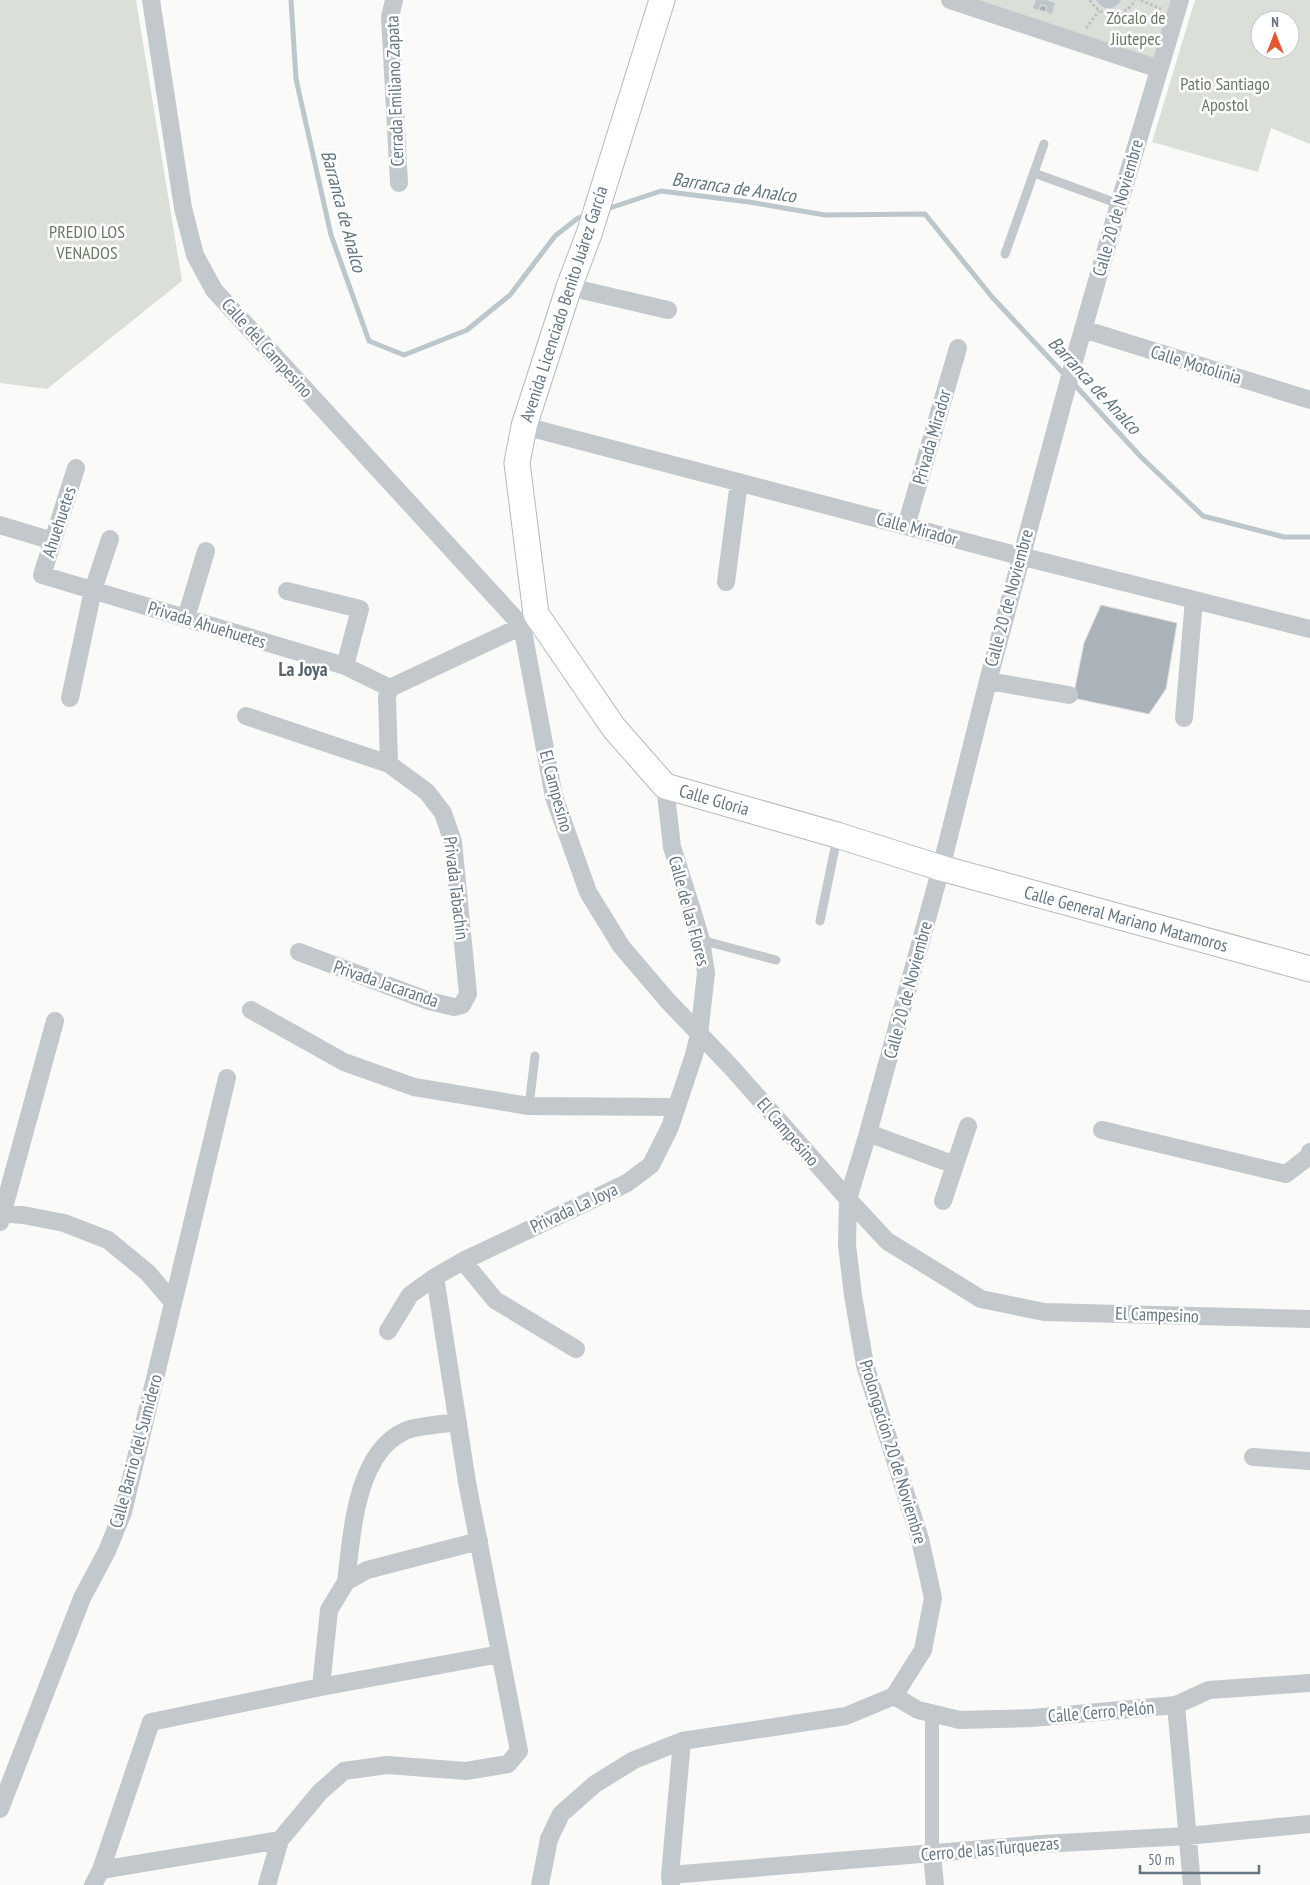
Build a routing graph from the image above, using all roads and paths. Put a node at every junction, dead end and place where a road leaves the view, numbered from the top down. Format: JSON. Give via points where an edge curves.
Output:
{"nodes":[{"id":1,"x":151,"y":0,"type":"edge"},
{"id":2,"x":394,"y":0,"type":"edge"},
{"id":3,"x":662,"y":0,"type":"edge"},
{"id":4,"x":950,"y":0,"type":"edge"},
{"id":5,"x":1090,"y":0,"type":"edge"},
{"id":6,"x":1135,"y":0,"type":"edge"},
{"id":7,"x":1141,"y":0,"type":"edge"},
{"id":8,"x":1178,"y":8,"type":"edge"},
{"id":9,"x":1159,"y":70,"type":"junction"},
{"id":10,"x":1044,"y":144,"type":"dead end"},
{"id":11,"x":1034,"y":173,"type":"junction"},
{"id":12,"x":399,"y":183,"type":"dead end"},
{"id":13,"x":1119,"y":204,"type":"junction"},
{"id":14,"x":1005,"y":254,"type":"dead end"},
{"id":15,"x":569,"y":287,"type":"junction"},
{"id":16,"x":668,"y":310,"type":"dead end"},
{"id":17,"x":1083,"y":329,"type":"junction"},
{"id":18,"x":958,"y":348,"type":"dead end"},
{"id":19,"x":1310,"y":400,"type":"edge"},
{"id":20,"x":524,"y":426,"type":"junction"},
{"id":21,"x":76,"y":468,"type":"dead end"},
{"id":22,"x":739,"y":482,"type":"junction"},
{"id":23,"x":0,"y":525,"type":"edge"},
{"id":24,"x":906,"y":526,"type":"junction"},
{"id":25,"x":110,"y":539,"type":"dead end"},
{"id":26,"x":53,"y":540,"type":"junction"},
{"id":27,"x":206,"y":551,"type":"dead end"},
{"id":28,"x":1020,"y":556,"type":"junction"},
{"id":29,"x":42,"y":575,"type":"joint"},
{"id":30,"x":726,"y":582,"type":"dead end"},
{"id":31,"x":93,"y":590,"type":"junction"},
{"id":32,"x":287,"y":591,"type":"dead end"},
{"id":33,"x":1194,"y":600,"type":"junction"},
{"id":34,"x":186,"y":618,"type":"junction"},
{"id":35,"x":529,"y":620,"type":"junction"},
{"id":36,"x":1310,"y":629,"type":"edge"},
{"id":37,"x":345,"y":666,"type":"junction"},
{"id":38,"x":988,"y":681,"type":"junction"},
{"id":39,"x":390,"y":688,"type":"junction"},
{"id":40,"x":1069,"y":695,"type":"dead end"},
{"id":41,"x":70,"y":698,"type":"dead end"},
{"id":42,"x":246,"y":716,"type":"dead end"},
{"id":43,"x":1184,"y":718,"type":"dead end"},
{"id":44,"x":389,"y":764,"type":"junction"},
{"id":45,"x":665,"y":786,"type":"junction"},
{"id":46,"x":837,"y":836,"type":"junction"},
{"id":47,"x":941,"y":868,"type":"junction"},
{"id":48,"x":820,"y":921,"type":"dead end"},
{"id":49,"x":701,"y":940,"type":"junction"},
{"id":50,"x":299,"y":952,"type":"dead end"},
{"id":51,"x":776,"y":960,"type":"dead end"},
{"id":52,"x":1310,"y":970,"type":"edge"},
{"id":53,"x":468,"y":994,"type":"joint"},
{"id":54,"x":251,"y":1010,"type":"dead end"},
{"id":55,"x":55,"y":1021,"type":"dead end"},
{"id":56,"x":700,"y":1035,"type":"junction"},
{"id":57,"x":535,"y":1056,"type":"dead end"},
{"id":58,"x":227,"y":1078,"type":"dead end"},
{"id":59,"x":529,"y":1106,"type":"junction"},
{"id":60,"x":677,"y":1107,"type":"junction"},
{"id":61,"x":968,"y":1126,"type":"dead end"},
{"id":62,"x":1102,"y":1130,"type":"dead end"},
{"id":63,"x":868,"y":1133,"type":"junction"},
{"id":64,"x":1310,"y":1152,"type":"edge"},
{"id":65,"x":955,"y":1164,"type":"junction"},
{"id":66,"x":848,"y":1199,"type":"junction"},
{"id":67,"x":942,"y":1201,"type":"dead end"},
{"id":68,"x":1,"y":1216,"type":"edge"},
{"id":69,"x":463,"y":1261,"type":"junction"},
{"id":70,"x":435,"y":1277,"type":"junction"},
{"id":71,"x":173,"y":1302,"type":"junction"},
{"id":72,"x":1310,"y":1319,"type":"edge"},
{"id":73,"x":388,"y":1331,"type":"dead end"},
{"id":74,"x":576,"y":1349,"type":"dead end"},
{"id":75,"x":458,"y":1422,"type":"junction"},
{"id":76,"x":1253,"y":1457,"type":"dead end"},
{"id":77,"x":1310,"y":1461,"type":"edge"},
{"id":78,"x":479,"y":1541,"type":"junction"},
{"id":79,"x":346,"y":1582,"type":"junction"},
{"id":80,"x":500,"y":1654,"type":"junction"},
{"id":81,"x":1310,"y":1683,"type":"edge"},
{"id":82,"x":321,"y":1687,"type":"junction"},
{"id":83,"x":894,"y":1696,"type":"junction"},
{"id":84,"x":1176,"y":1705,"type":"junction"},
{"id":85,"x":932,"y":1714,"type":"junction"},
{"id":86,"x":682,"y":1742,"type":"junction"},
{"id":87,"x":0,"y":1809,"type":"edge"},
{"id":88,"x":1310,"y":1824,"type":"edge"},
{"id":89,"x":1187,"y":1836,"type":"junction"},
{"id":90,"x":280,"y":1840,"type":"junction"},
{"id":91,"x":932,"y":1854,"type":"junction"},
{"id":92,"x":97,"y":1877,"type":"edge"},
{"id":93,"x":670,"y":1880,"type":"edge"},
{"id":94,"x":267,"y":1885,"type":"edge"},
{"id":95,"x":540,"y":1885,"type":"edge"},
{"id":96,"x":935,"y":1885,"type":"edge"},
{"id":97,"x":1192,"y":1885,"type":"edge"}],
"edges":[{"from":1,"to":35,"type":"street","name":"Calle del Campesino","via":[[183,208],[195,255],[214,290]]},
{"from":2,"to":12,"type":"street","name":"Cerrada Emiliano Zapata","via":[[390,17]]},
{"from":3,"to":15,"type":"main road","name":"Avenida Licenciado Benito Juárez García","via":[[589,234]]},
{"from":4,"to":9,"type":"street"},
{"from":5,"to":6,"type":"path","via":[[1099,11],[1116,14],[1130,8]]},
{"from":7,"to":8,"type":"path"},
{"from":8,"to":9,"type":"street","name":"Calle 20 de Noviembre"},
{"from":9,"to":13,"type":"street","name":"Calle 20 de Noviembre"},
{"from":10,"to":11,"type":"lane"},
{"from":11,"to":13,"type":"lane"},
{"from":11,"to":14,"type":"lane"},
{"from":13,"to":17,"type":"street","name":"Calle 20 de Noviembre"},
{"from":15,"to":16,"type":"street"},
{"from":15,"to":20,"type":"main road","name":"Avenida Licenciado Benito Juárez García"},
{"from":17,"to":19,"type":"street","name":"Calle Motolinia"},
{"from":17,"to":28,"type":"street","name":"Calle 20 de Noviembre"},
{"from":18,"to":24,"type":"street","name":"Privada Mirador"},
{"from":20,"to":22,"type":"street","name":"Calle Mirador"},
{"from":20,"to":35,"type":"main road","name":"Avenida Licenciado Benito Juárez García","via":[[517,463]]},
{"from":21,"to":26,"type":"street","name":"Ahuehuetes"},
{"from":22,"to":24,"type":"street","name":"Calle Mirador"},
{"from":22,"to":30,"type":"street"},
{"from":23,"to":26,"type":"street"},
{"from":24,"to":28,"type":"street","name":"Calle Mirador"},
{"from":25,"to":31,"type":"street"},
{"from":26,"to":29,"type":"street","name":"Ahuehuetes"},
{"from":27,"to":34,"type":"street"},
{"from":28,"to":33,"type":"street","name":"Calle Mirador"},
{"from":28,"to":38,"type":"street","name":"Calle 20 de Noviembre"},
{"from":29,"to":31,"type":"street","name":"Privada Ahuehuetes"},
{"from":31,"to":34,"type":"street","name":"Privada Ahuehuetes"},
{"from":31,"to":41,"type":"street"},
{"from":32,"to":37,"type":"street","via":[[360,609]]},
{"from":33,"to":36,"type":"street","name":"Calle Mirador"},
{"from":33,"to":43,"type":"street"},
{"from":34,"to":37,"type":"street","name":"Privada Ahuehuetes"},
{"from":35,"to":39,"type":"street"},
{"from":35,"to":45,"type":"main road","name":"Calle Gloria","via":[[614,728]]},
{"from":35,"to":56,"type":"street","name":"El Campesino","via":[[554,798],[588,892],[621,946]]},
{"from":37,"to":39,"type":"street","name":"Privada Ahuehuetes"},
{"from":38,"to":40,"type":"street"},
{"from":38,"to":47,"type":"street","name":"Calle 20 de Noviembre"},
{"from":39,"to":44,"type":"street","via":[[387,697]]},
{"from":42,"to":44,"type":"street","name":"Privada Tabachín"},
{"from":44,"to":53,"type":"street","name":"Privada Tabachín","via":[[427,792],[443,812],[453,842]]},
{"from":45,"to":46,"type":"main road","name":"Calle Gloria"},
{"from":45,"to":49,"type":"street","name":"Calle de las Flores","via":[[672,847]]},
{"from":46,"to":47,"type":"main road","name":"Calle Gloria"},
{"from":46,"to":48,"type":"lane"},
{"from":47,"to":52,"type":"main road","name":"Calle General Mariano Matamoros"},
{"from":47,"to":63,"type":"street","name":"Calle 20 de Noviembre"},
{"from":49,"to":51,"type":"lane"},
{"from":49,"to":56,"type":"street","name":"Calle de las Flores","via":[[706,972]]},
{"from":50,"to":53,"type":"street","name":"Privada Jacaranda","via":[[429,1001],[454,1007],[462,1005]]},
{"from":54,"to":59,"type":"street","via":[[344,1062],[414,1087]]},
{"from":55,"to":68,"type":"street"},
{"from":56,"to":60,"type":"street","name":"Privada La Joya"},
{"from":56,"to":66,"type":"street","name":"El Campesino"},
{"from":57,"to":59,"type":"lane"},
{"from":58,"to":71,"type":"street","name":"Calle Barrio del Sumidero"},
{"from":59,"to":60,"type":"street"},
{"from":60,"to":69,"type":"street","name":"Privada La Joya","via":[[651,1164],[627,1183]]},
{"from":61,"to":65,"type":"street"},
{"from":62,"to":64,"type":"street","via":[[1286,1174]]},
{"from":63,"to":65,"type":"street"},
{"from":63,"to":66,"type":"street","name":"Calle 20 de Noviembre"},
{"from":65,"to":67,"type":"street"},
{"from":66,"to":72,"type":"street","name":"El Campesino","via":[[888,1241],[981,1300],[1044,1312]]},
{"from":66,"to":83,"type":"street","name":"Prolongación 20 de Noviembre","via":[[847,1244],[852,1295],[865,1366],[920,1539],[933,1598],[923,1650]]},
{"from":68,"to":71,"type":"street","via":[[22,1215],[64,1223],[108,1240],[148,1273]]},
{"from":69,"to":70,"type":"street","name":"Privada La Joya"},
{"from":69,"to":74,"type":"street","via":[[495,1300]]},
{"from":70,"to":73,"type":"street","name":"Privada La Joya","via":[[410,1296]]},
{"from":70,"to":75,"type":"street"},
{"from":71,"to":87,"type":"street","name":"Calle Barrio del Sumidero","via":[[123,1512],[82,1598]]},
{"from":75,"to":78,"type":"street"},
{"from":75,"to":79,"type":"street","via":[[405,1430],[386,1444],[369,1469],[355,1510]]},
{"from":76,"to":77,"type":"street"},
{"from":78,"to":79,"type":"street","via":[[367,1570]]},
{"from":78,"to":80,"type":"street"},
{"from":79,"to":82,"type":"street","via":[[329,1610]]},
{"from":80,"to":82,"type":"street"},
{"from":80,"to":90,"type":"street","via":[[519,1751],[508,1764],[466,1771],[386,1765],[344,1770],[320,1792]]},
{"from":81,"to":84,"type":"street","name":"Calle Cerro Pelón","via":[[1209,1690]]},
{"from":82,"to":92,"type":"street","via":[[151,1722]]},
{"from":83,"to":85,"type":"street","name":"Calle Cerro Pelón"},
{"from":83,"to":86,"type":"street","via":[[846,1716]]},
{"from":84,"to":85,"type":"street","name":"Calle Cerro Pelón","via":[[1032,1718],[960,1720]]},
{"from":84,"to":89,"type":"street"},
{"from":85,"to":91,"type":"street"},
{"from":86,"to":93,"type":"street"},
{"from":86,"to":95,"type":"street","via":[[634,1760],[595,1784],[561,1814],[549,1839]]},
{"from":88,"to":89,"type":"street","name":"Cerro de las Turquezas"},
{"from":89,"to":91,"type":"street","name":"Cerro de las Turquezas"},
{"from":89,"to":97,"type":"street"},
{"from":90,"to":92,"type":"street"},
{"from":90,"to":94,"type":"street"},
{"from":91,"to":93,"type":"street","name":"Cerro de las Turquezas"},
{"from":91,"to":96,"type":"street"}]}
